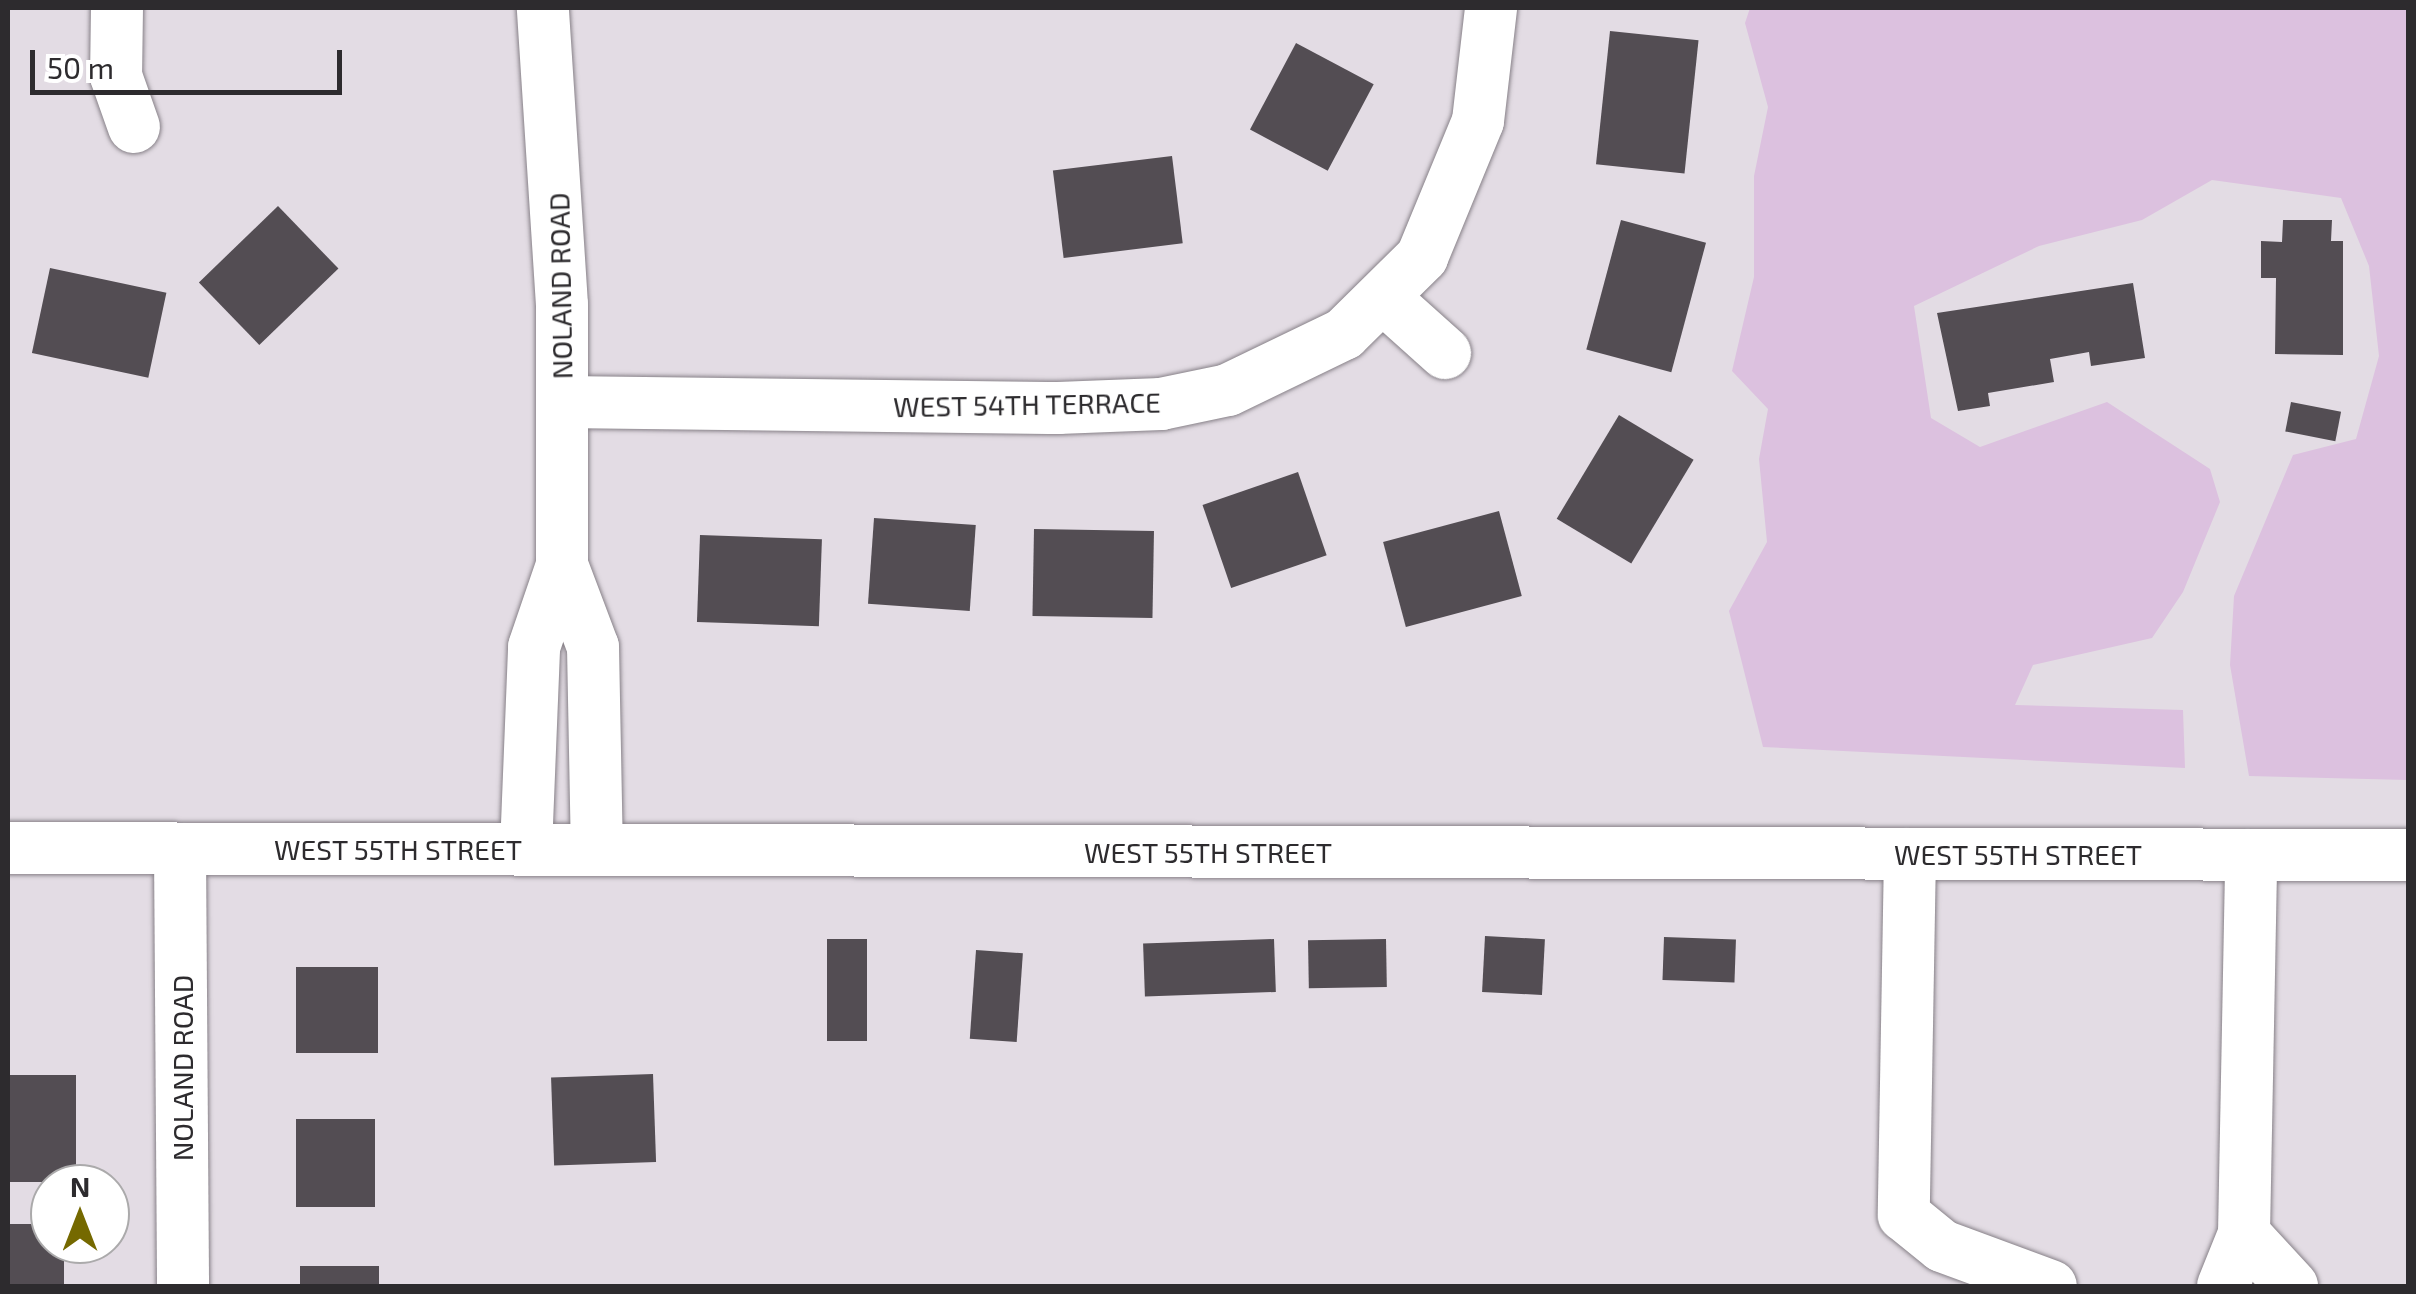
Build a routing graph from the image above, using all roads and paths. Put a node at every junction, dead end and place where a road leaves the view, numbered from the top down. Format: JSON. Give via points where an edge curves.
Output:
{"nodes":[{"id":1,"x":118,"y":8,"type":"edge"},
{"id":2,"x":543,"y":8,"type":"edge"},
{"id":3,"x":1491,"y":8,"type":"edge"},
{"id":4,"x":134,"y":128,"type":"dead end"},
{"id":5,"x":1387,"y":301,"type":"junction"},
{"id":6,"x":1445,"y":353,"type":"dead end"},
{"id":7,"x":563,"y":402,"type":"junction"},
{"id":8,"x":562,"y":565,"type":"junction"},
{"id":9,"x":8,"y":848,"type":"edge"},
{"id":10,"x":180,"y":848,"type":"junction"},
{"id":11,"x":526,"y":849,"type":"junction"},
{"id":12,"x":597,"y":850,"type":"junction"},
{"id":13,"x":1910,"y":854,"type":"junction"},
{"id":14,"x":2251,"y":855,"type":"junction"},
{"id":15,"x":2408,"y":855,"type":"edge"},
{"id":16,"x":2244,"y":1234,"type":"junction"},
{"id":17,"x":184,"y":1286,"type":"edge"},
{"id":18,"x":2051,"y":1286,"type":"edge"},
{"id":19,"x":2222,"y":1286,"type":"edge"},
{"id":20,"x":2292,"y":1286,"type":"edge"}],
"edges":[{"from":1,"to":4,"type":"street","via":[[116,76]]},
{"from":2,"to":7,"type":"street","name":"NOLAND ROAD","via":[[556,125]]},
{"from":3,"to":5,"type":"street","name":"WEST 54TH TERRACE","via":[[1478,120],[1455,186],[1422,257]]},
{"from":5,"to":6,"type":"street"},
{"from":5,"to":7,"type":"street","name":"WEST 54TH TERRACE","via":[[1263,374],[1160,404]]},
{"from":7,"to":8,"type":"street","name":"NOLAND ROAD"},
{"from":8,"to":11,"type":"street","name":"NOLAND ROAD","via":[[534,647]]},
{"from":8,"to":12,"type":"street","name":"NOLAND ROAD","via":[[593,647]]},
{"from":9,"to":10,"type":"street","name":"WEST 55TH STREET"},
{"from":10,"to":11,"type":"street","name":"WEST 55TH STREET"},
{"from":10,"to":17,"type":"street","name":"NOLAND ROAD"},
{"from":11,"to":12,"type":"street","name":"WEST 55TH STREET"},
{"from":12,"to":13,"type":"street","name":"WEST 55TH STREET"},
{"from":13,"to":14,"type":"street","name":"WEST 55TH STREET"},
{"from":13,"to":18,"type":"street","via":[[1904,1215],[1942,1246]]},
{"from":14,"to":15,"type":"street","name":"WEST 55TH STREET"},
{"from":14,"to":16,"type":"street"},
{"from":16,"to":19,"type":"street"},
{"from":16,"to":20,"type":"street"}]}
